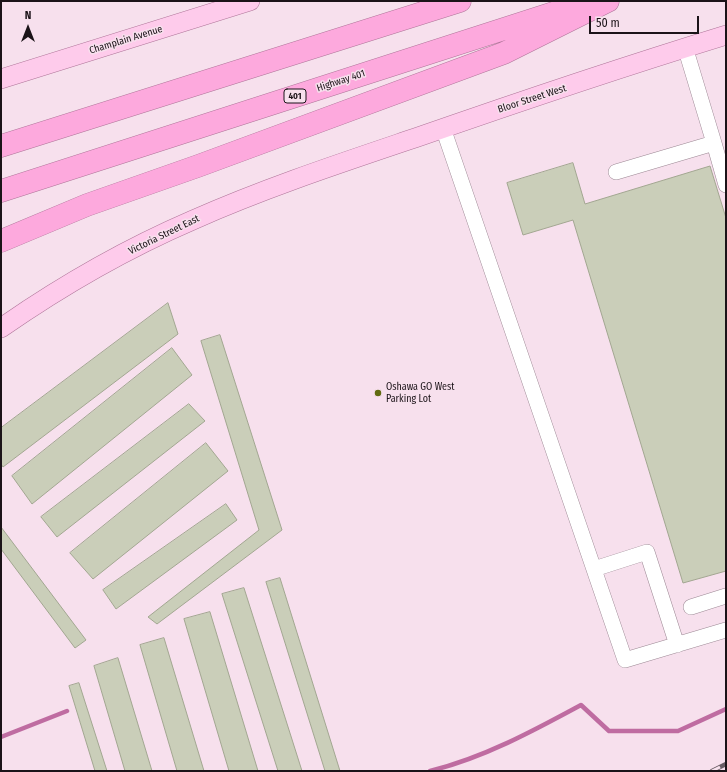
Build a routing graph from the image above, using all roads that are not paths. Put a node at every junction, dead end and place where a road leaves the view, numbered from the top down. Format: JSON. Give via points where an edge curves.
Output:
{"nodes":[{"id":1,"x":250,"y":1,"type":"edge"},
{"id":2,"x":460,"y":1,"type":"edge"},
{"id":3,"x":589,"y":1,"type":"edge"},
{"id":4,"x":608,"y":1,"type":"edge"},
{"id":5,"x":726,"y":35,"type":"edge"},
{"id":6,"x":685,"y":48,"type":"junction"},
{"id":7,"x":1,"y":79,"type":"edge"},
{"id":8,"x":443,"y":128,"type":"junction"},
{"id":9,"x":714,"y":143,"type":"junction"},
{"id":10,"x":1,"y":146,"type":"edge"},
{"id":11,"x":339,"y":164,"type":"joint"},
{"id":12,"x":616,"y":172,"type":"dead end"},
{"id":13,"x":726,"y":185,"type":"edge"},
{"id":14,"x":1,"y":191,"type":"edge"},
{"id":15,"x":1,"y":241,"type":"edge"},
{"id":16,"x":1,"y":328,"type":"edge"},
{"id":17,"x":594,"y":569,"type":"junction"},
{"id":18,"x":726,"y":596,"type":"edge"},
{"id":19,"x":691,"y":607,"type":"dead end"},
{"id":20,"x":726,"y":630,"type":"edge"},
{"id":21,"x":677,"y":645,"type":"junction"}],
"edges":[{"from":1,"to":7,"type":"main road","name":"Champlain Avenue"},
{"from":2,"to":10,"type":"highway"},
{"from":3,"to":14,"type":"highway","name":"Highway 401","number":"401"},
{"from":4,"to":15,"type":"highway","via":[[504,53],[88,205]]},
{"from":5,"to":6,"type":"main road","name":"Bloor Street West"},
{"from":6,"to":8,"type":"main road","name":"Bloor Street West"},
{"from":6,"to":9,"type":"lane"},
{"from":8,"to":11,"type":"main road","name":"Bloor Street West"},
{"from":8,"to":17,"type":"lane"},
{"from":9,"to":12,"type":"lane"},
{"from":9,"to":13,"type":"lane"},
{"from":11,"to":16,"type":"main road","name":"Victoria Street East","via":[[193,220],[153,239],[40,302]]},
{"from":17,"to":21,"type":"lane","via":[[625,660]]},
{"from":17,"to":21,"type":"lane","via":[[647,552]]},
{"from":18,"to":19,"type":"lane"},
{"from":20,"to":21,"type":"lane"}]}
